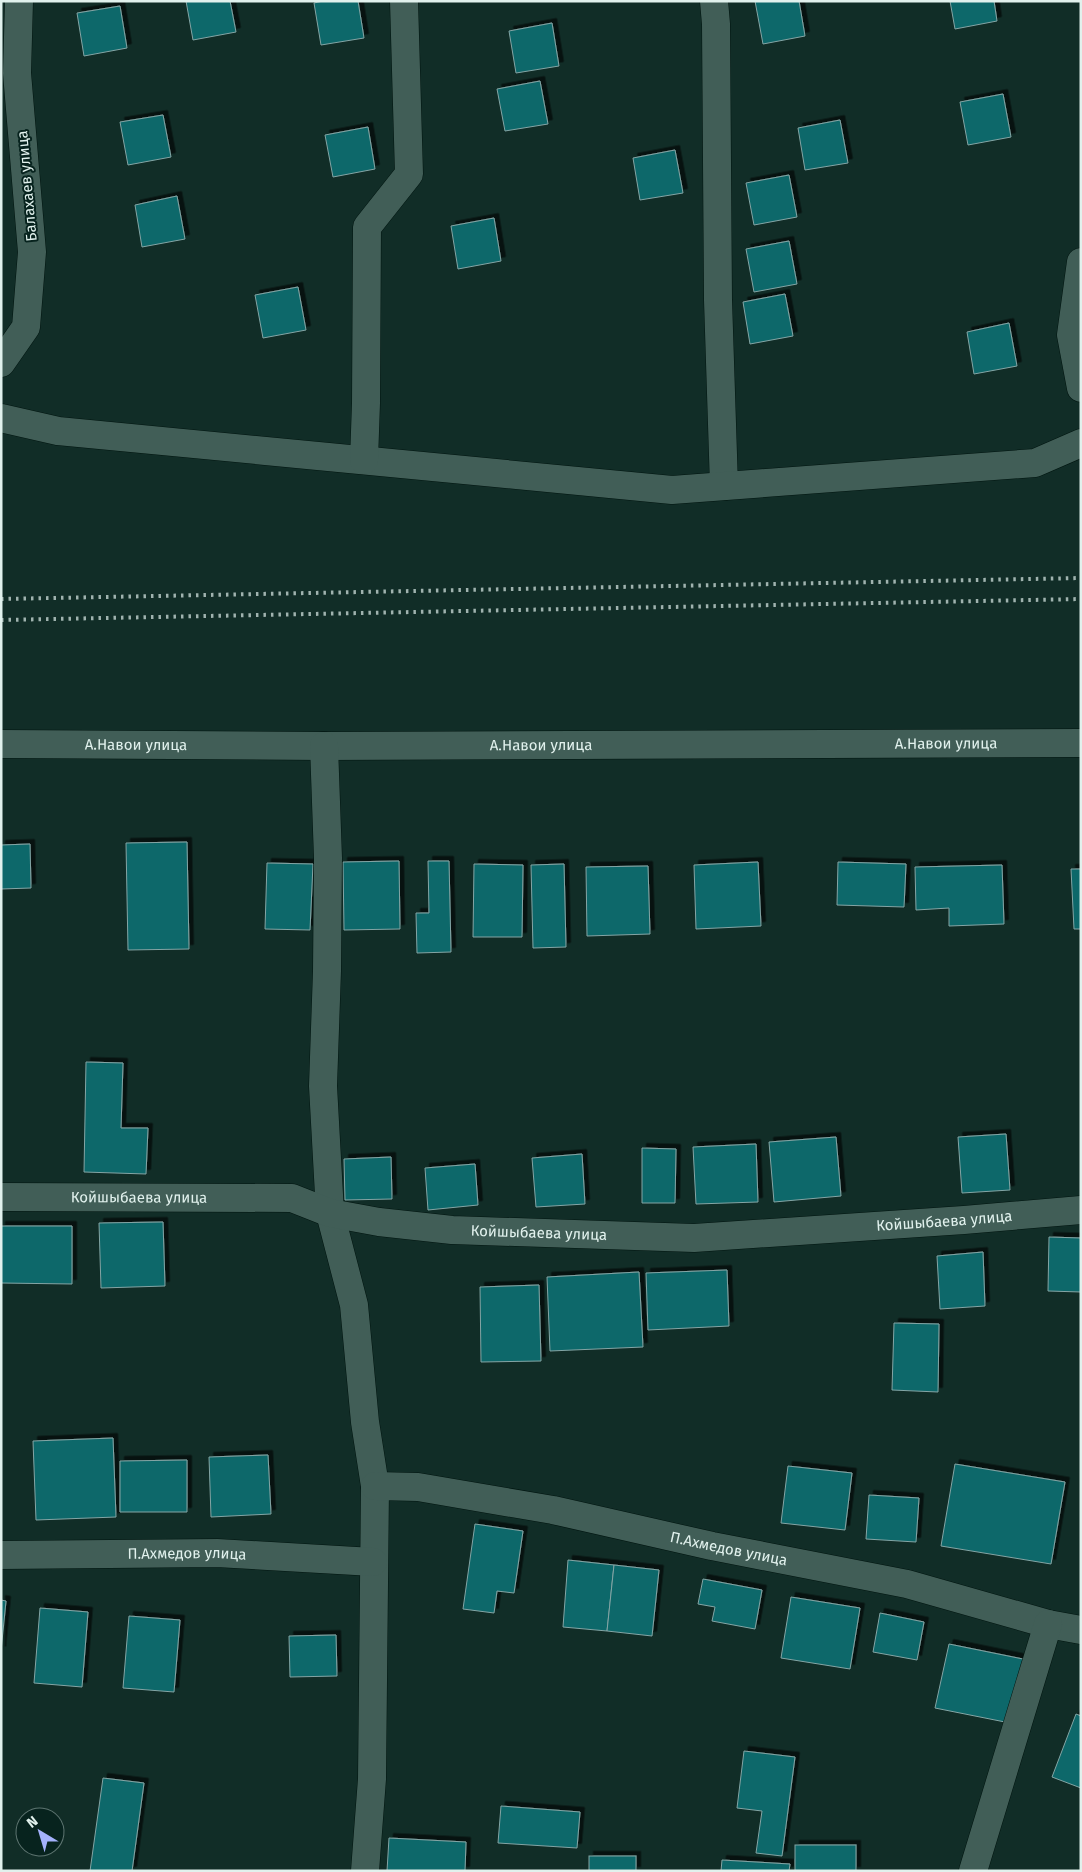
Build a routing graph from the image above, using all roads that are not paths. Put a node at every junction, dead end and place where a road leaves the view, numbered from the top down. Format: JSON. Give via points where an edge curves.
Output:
{"nodes":[{"id":1,"x":19,"y":1,"type":"edge"},
{"id":2,"x":404,"y":1,"type":"edge"},
{"id":3,"x":714,"y":1,"type":"edge"},
{"id":4,"x":9,"y":73,"type":"edge"},
{"id":5,"x":1081,"y":262,"type":"edge"},
{"id":6,"x":1,"y":363,"type":"edge"},
{"id":7,"x":1081,"y":388,"type":"edge"},
{"id":8,"x":1,"y":418,"type":"edge"},
{"id":9,"x":1081,"y":443,"type":"edge"},
{"id":10,"x":364,"y":460,"type":"junction"},
{"id":11,"x":724,"y":486,"type":"junction"},
{"id":12,"x":1081,"y":743,"type":"edge"},
{"id":13,"x":1,"y":744,"type":"edge"},
{"id":14,"x":324,"y":746,"type":"junction"},
{"id":15,"x":1,"y":1197,"type":"edge"},
{"id":16,"x":1081,"y":1210,"type":"edge"},
{"id":17,"x":330,"y":1213,"type":"junction"},
{"id":18,"x":374,"y":1486,"type":"junction"},
{"id":19,"x":1,"y":1555,"type":"edge"},
{"id":20,"x":374,"y":1562,"type":"junction"},
{"id":21,"x":1048,"y":1624,"type":"junction"},
{"id":22,"x":1081,"y":1630,"type":"edge"},
{"id":23,"x":365,"y":1871,"type":"edge"},
{"id":24,"x":973,"y":1871,"type":"edge"}],
"edges":[{"from":1,"to":4,"type":"street","name":"Балахаев улица"},
{"from":2,"to":10,"type":"street","via":[[409,174],[367,227]]},
{"from":3,"to":11,"type":"street"},
{"from":4,"to":6,"type":"street","name":"Балахаев улица","via":[[32,252],[26,327]]},
{"from":5,"to":7,"type":"street","via":[[1071,335]]},
{"from":8,"to":10,"type":"street","via":[[58,431]]},
{"from":9,"to":11,"type":"street","via":[[1035,463]]},
{"from":10,"to":11,"type":"street","via":[[672,490]]},
{"from":12,"to":14,"type":"street","name":"А.Навои улица"},
{"from":13,"to":14,"type":"street","name":"А.Навои улица"},
{"from":14,"to":17,"type":"street","via":[[328,867],[323,1086]]},
{"from":15,"to":17,"type":"street","name":"Койшыбаева улица","via":[[292,1198]]},
{"from":16,"to":17,"type":"street","name":"Койшыбаева улица","via":[[694,1238],[452,1230]]},
{"from":17,"to":18,"type":"street","via":[[354,1305]]},
{"from":18,"to":20,"type":"street"},
{"from":18,"to":21,"type":"street","name":"П.Ахмедов улица","via":[[418,1487],[553,1510],[712,1546],[907,1584]]},
{"from":19,"to":20,"type":"street","name":"П.Ахмедов улица","via":[[217,1553]]},
{"from":20,"to":23,"type":"street","via":[[372,1779]]},
{"from":21,"to":22,"type":"street","name":"П.Ахмедов улица"},
{"from":21,"to":24,"type":"street"}]}
